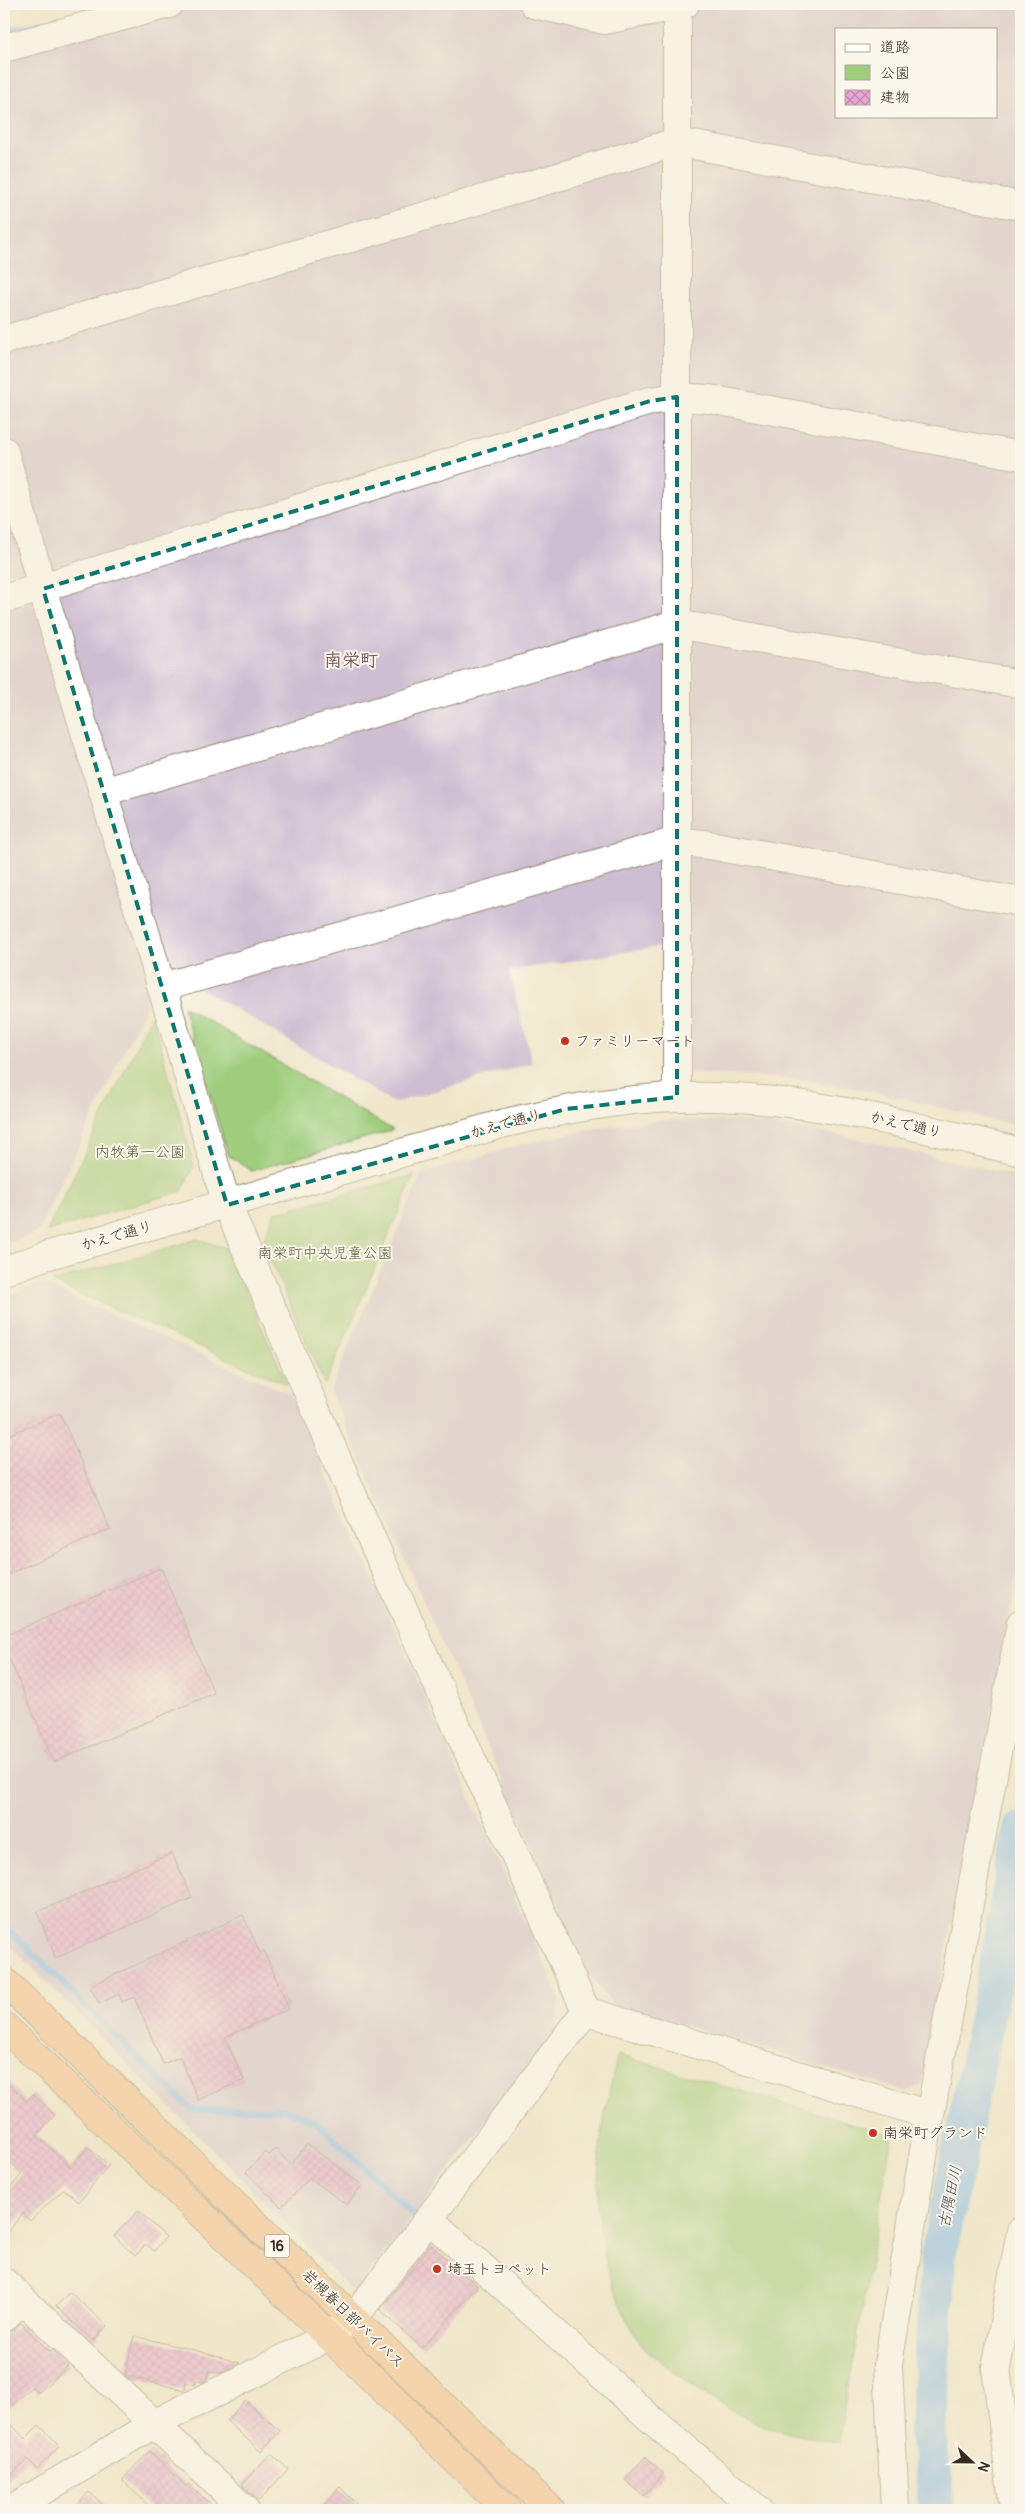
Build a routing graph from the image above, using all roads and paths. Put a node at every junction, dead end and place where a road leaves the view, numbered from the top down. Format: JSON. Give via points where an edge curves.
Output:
{"nodes":[{"id":1,"x":169,"y":4,"type":"edge"},
{"id":2,"x":534,"y":4,"type":"edge"},
{"id":3,"x":681,"y":5,"type":"edge"},
{"id":4,"x":4,"y":48,"type":"edge"},
{"id":5,"x":677,"y":142,"type":"junction"},
{"id":6,"x":1021,"y":206,"type":"edge"},
{"id":7,"x":4,"y":340,"type":"edge"},
{"id":8,"x":677,"y":397,"type":"junction"},
{"id":9,"x":4,"y":451,"type":"edge"},
{"id":10,"x":1021,"y":456,"type":"edge"},
{"id":11,"x":42,"y":589,"type":"junction"},
{"id":12,"x":4,"y":599,"type":"edge"},
{"id":13,"x":677,"y":624,"type":"junction"},
{"id":14,"x":1021,"y":684,"type":"edge"},
{"id":15,"x":103,"y":792,"type":"junction"},
{"id":16,"x":677,"y":841,"type":"junction"},
{"id":17,"x":1021,"y":902,"type":"edge"},
{"id":18,"x":163,"y":987,"type":"junction"},
{"id":19,"x":677,"y":1097,"type":"junction"},
{"id":20,"x":1021,"y":1152,"type":"edge"},
{"id":21,"x":227,"y":1205,"type":"junction"},
{"id":22,"x":4,"y":1271,"type":"edge"},
{"id":23,"x":1021,"y":1623,"type":"edge"},
{"id":24,"x":4,"y":1981,"type":"edge"},
{"id":25,"x":586,"y":2011,"type":"junction"},
{"id":26,"x":4,"y":2026,"type":"edge"},
{"id":27,"x":930,"y":2115,"type":"junction"},
{"id":28,"x":430,"y":2220,"type":"junction"},
{"id":29,"x":1021,"y":2231,"type":"edge"},
{"id":30,"x":10,"y":2300,"type":"edge"},
{"id":31,"x":353,"y":2319,"type":"junction"},
{"id":32,"x":329,"y":2336,"type":"junction"},
{"id":33,"x":154,"y":2424,"type":"junction"},
{"id":34,"x":10,"y":2510,"type":"edge"},
{"id":35,"x":243,"y":2510,"type":"edge"},
{"id":36,"x":507,"y":2510,"type":"edge"},
{"id":37,"x":551,"y":2510,"type":"edge"},
{"id":38,"x":758,"y":2510,"type":"edge"},
{"id":39,"x":895,"y":2510,"type":"edge"},
{"id":40,"x":1014,"y":2510,"type":"edge"}],
"edges":[{"from":1,"to":4,"type":"street"},
{"from":2,"to":3,"type":"street","via":[[605,20]]},
{"from":3,"to":5,"type":"street"},
{"from":5,"to":6,"type":"street"},
{"from":5,"to":7,"type":"street"},
{"from":5,"to":8,"type":"street"},
{"from":8,"to":10,"type":"street","via":[[709,399]]},
{"from":8,"to":11,"type":"street","via":[[650,401]]},
{"from":8,"to":13,"type":"street"},
{"from":9,"to":11,"type":"street"},
{"from":11,"to":12,"type":"street"},
{"from":11,"to":15,"type":"street"},
{"from":13,"to":14,"type":"street"},
{"from":13,"to":15,"type":"street"},
{"from":13,"to":16,"type":"street"},
{"from":15,"to":18,"type":"street"},
{"from":16,"to":17,"type":"street"},
{"from":16,"to":18,"type":"street"},
{"from":16,"to":19,"type":"street"},
{"from":18,"to":21,"type":"street"},
{"from":19,"to":20,"type":"street","name":"かえで通り","via":[[745,1099],[819,1108],[874,1117]]},
{"from":19,"to":21,"type":"street","name":"かえで通り","via":[[622,1101],[514,1121]]},
{"from":21,"to":22,"type":"street","name":"かえで通り","via":[[42,1257]]},
{"from":21,"to":25,"type":"street","via":[[376,1549]]},
{"from":23,"to":27,"type":"street"},
{"from":24,"to":31,"type":"highway","name":"岩槻春日部バイパス","number":"16"},
{"from":25,"to":27,"type":"street"},
{"from":25,"to":28,"type":"street"},
{"from":26,"to":32,"type":"highway","name":"岩槻春日部バイパス","number":"16"},
{"from":27,"to":39,"type":"street","via":[[888,2364]]},
{"from":28,"to":31,"type":"street"},
{"from":28,"to":38,"type":"street","via":[[652,2420]]},
{"from":29,"to":40,"type":"street","via":[[996,2368]]},
{"from":30,"to":33,"type":"street"},
{"from":31,"to":32,"type":"street"},
{"from":31,"to":37,"type":"highway","name":"岩槻春日部バイパス","number":"16"},
{"from":32,"to":33,"type":"street"},
{"from":32,"to":36,"type":"highway","name":"岩槻春日部バイパス","number":"16"},
{"from":33,"to":34,"type":"street"},
{"from":33,"to":35,"type":"street"}]}
